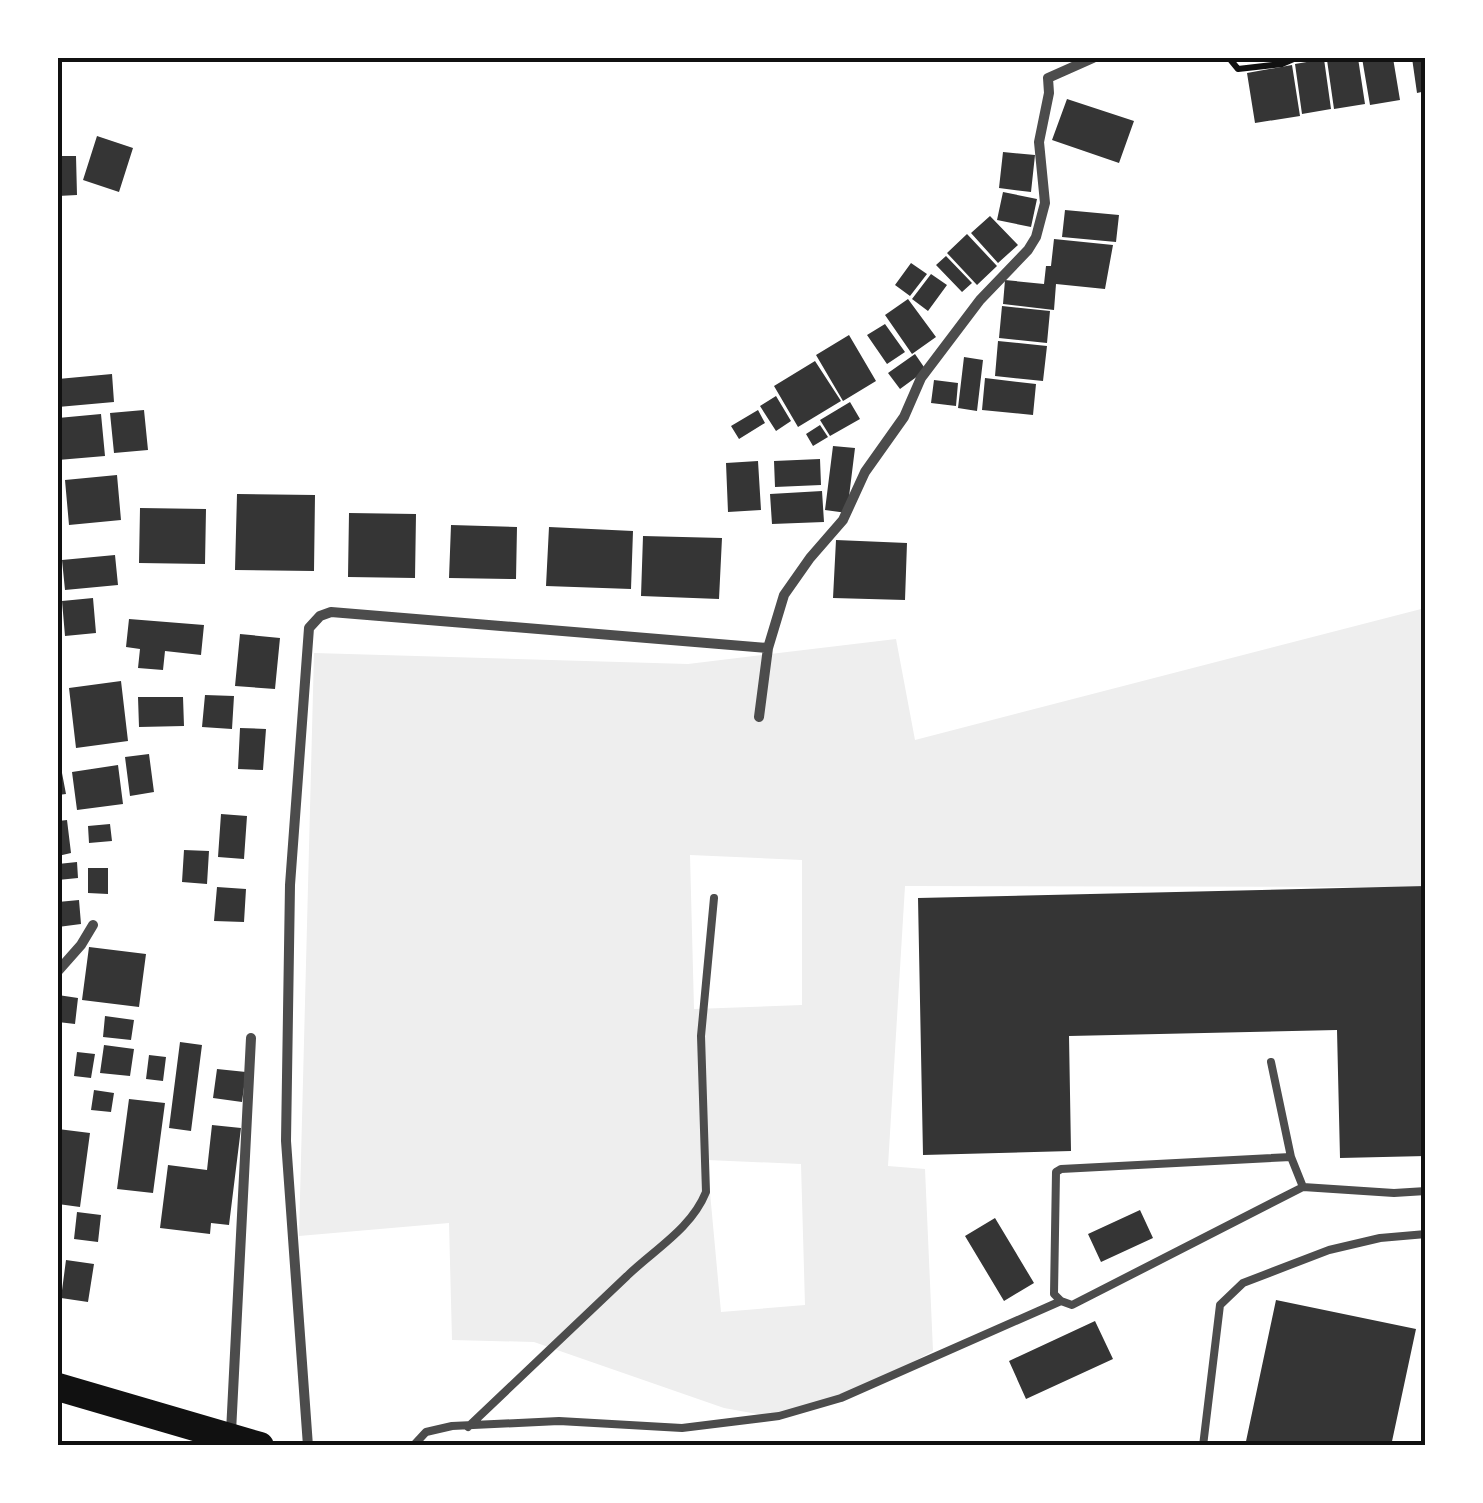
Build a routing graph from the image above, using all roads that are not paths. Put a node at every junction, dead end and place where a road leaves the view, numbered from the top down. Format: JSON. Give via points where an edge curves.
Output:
{"nodes":[{"id":1,"x":1093,"y":58,"type":"edge"},
{"id":2,"x":768,"y":648,"type":"junction"},
{"id":3,"x":760,"y":717,"type":"dead end"},
{"id":4,"x":714,"y":898,"type":"dead end"},
{"id":5,"x":93,"y":925,"type":"dead end"},
{"id":6,"x":58,"y":971,"type":"edge"},
{"id":7,"x":252,"y":1038,"type":"dead end"},
{"id":8,"x":1271,"y":1062,"type":"dead end"},
{"id":9,"x":1290,"y":1158,"type":"junction"},
{"id":10,"x":1302,"y":1187,"type":"junction"},
{"id":11,"x":1426,"y":1190,"type":"edge"},
{"id":12,"x":1426,"y":1234,"type":"edge"},
{"id":13,"x":1061,"y":1301,"type":"junction"},
{"id":14,"x":58,"y":1387,"type":"edge"},
{"id":15,"x":468,"y":1427,"type":"junction"},
{"id":16,"x":231,"y":1438,"type":"junction"},
{"id":17,"x":260,"y":1446,"type":"edge"},
{"id":18,"x":308,"y":1446,"type":"edge"},
{"id":19,"x":414,"y":1446,"type":"edge"},
{"id":20,"x":1203,"y":1446,"type":"edge"}],
"edges":[{"from":1,"to":2,"type":"street","via":[[1048,78],[1039,142],[1045,203],[1036,237],[921,378],[904,417],[864,472],[844,520],[784,595]]},
{"from":2,"to":3,"type":"street"},
{"from":2,"to":18,"type":"street","via":[[331,612],[309,628],[290,885],[286,1142]]},
{"from":4,"to":15,"type":"lane","via":[[701,1036],[706,1192],[698,1210]]},
{"from":5,"to":6,"type":"street"},
{"from":7,"to":16,"type":"street"},
{"from":8,"to":9,"type":"lane"},
{"from":9,"to":10,"type":"lane"},
{"from":9,"to":13,"type":"lane","via":[[1056,1172],[1054,1294]]},
{"from":10,"to":11,"type":"lane"},
{"from":10,"to":13,"type":"lane","via":[[1072,1305]]},
{"from":12,"to":20,"type":"lane","via":[[1329,1250],[1243,1283],[1220,1305]]},
{"from":13,"to":15,"type":"lane","via":[[842,1398],[779,1416],[682,1428],[560,1421]]},
{"from":14,"to":16,"type":"highway"},
{"from":15,"to":19,"type":"lane","via":[[440,1427]]},
{"from":16,"to":17,"type":"highway"}]}
